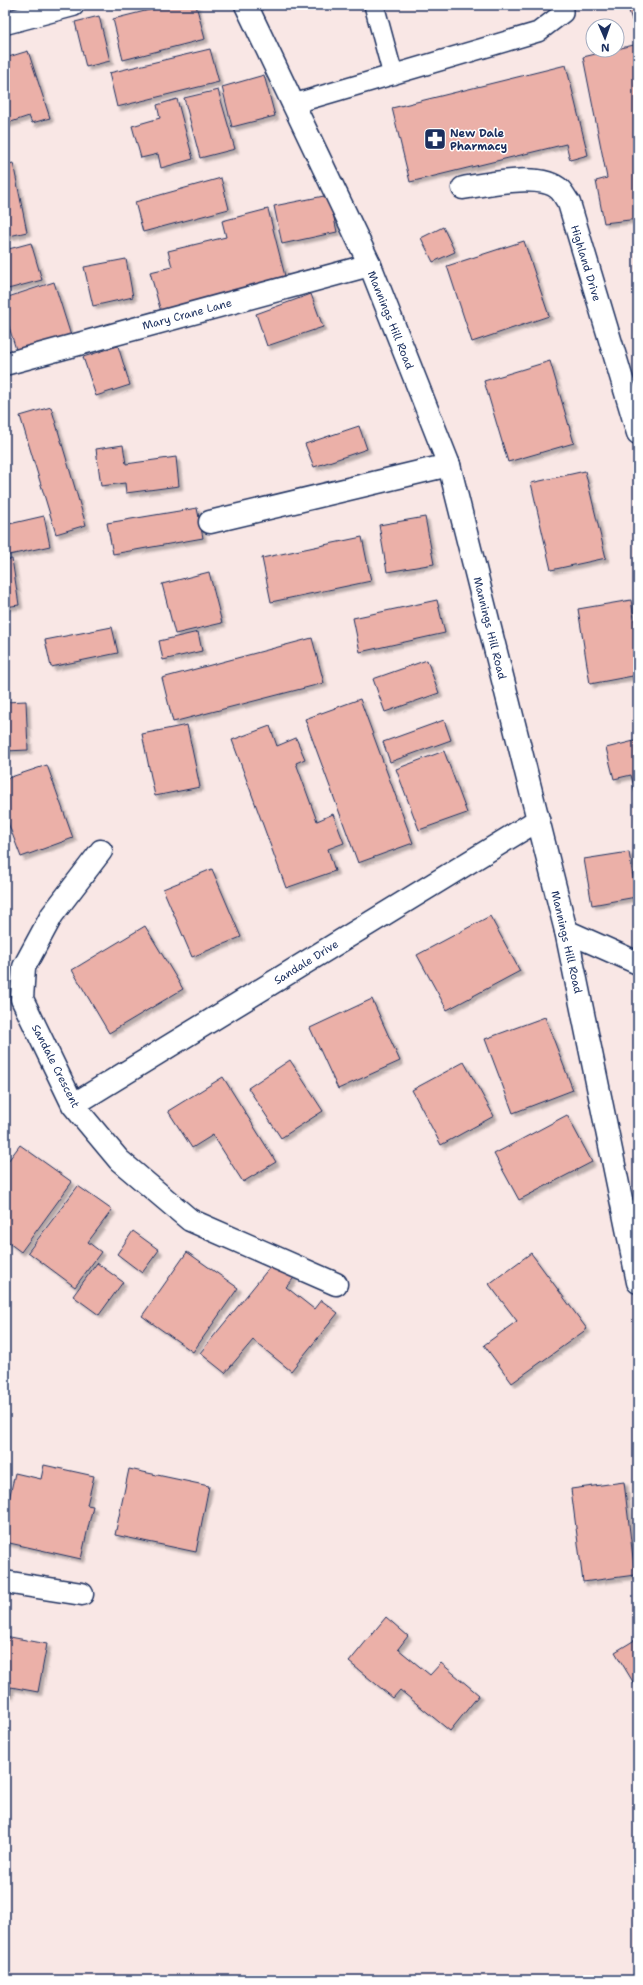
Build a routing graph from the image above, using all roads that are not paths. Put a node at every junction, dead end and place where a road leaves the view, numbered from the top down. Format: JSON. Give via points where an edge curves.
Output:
{"nodes":[{"id":1,"x":73,"y":5,"type":"edge"},
{"id":2,"x":246,"y":5,"type":"edge"},
{"id":3,"x":563,"y":5,"type":"edge"},
{"id":4,"x":377,"y":6,"type":"edge"},
{"id":5,"x":5,"y":23,"type":"edge"},
{"id":6,"x":393,"y":75,"type":"junction"},
{"id":7,"x":293,"y":104,"type":"junction"},
{"id":8,"x":463,"y":188,"type":"dead end"},
{"id":9,"x":370,"y":265,"type":"junction"},
{"id":10,"x":5,"y":364,"type":"edge"},
{"id":11,"x":638,"y":433,"type":"edge"},
{"id":12,"x":449,"y":465,"type":"junction"},
{"id":13,"x":210,"y":522,"type":"dead end"},
{"id":14,"x":538,"y":820,"type":"junction"},
{"id":15,"x":101,"y":851,"type":"dead end"},
{"id":16,"x":566,"y":931,"type":"junction"},
{"id":17,"x":638,"y":963,"type":"edge"},
{"id":18,"x":14,"y":994,"type":"edge"},
{"id":19,"x":73,"y":1105,"type":"junction"},
{"id":20,"x":638,"y":1282,"type":"edge"},
{"id":21,"x":336,"y":1284,"type":"dead end"},
{"id":22,"x":5,"y":1582,"type":"edge"},
{"id":23,"x":82,"y":1594,"type":"dead end"}],
"edges":[{"from":1,"to":5,"type":"street"},
{"from":2,"to":7,"type":"street","name":"Mannings Hill Road"},
{"from":3,"to":6,"type":"lane","via":[[563,13],[538,32]]},
{"from":4,"to":6,"type":"lane"},
{"from":6,"to":7,"type":"lane"},
{"from":7,"to":9,"type":"street","name":"Mannings Hill Road"},
{"from":8,"to":11,"type":"street","name":"Highland Drive","via":[[505,182],[542,181],[560,189],[569,203]]},
{"from":9,"to":10,"type":"street","name":"Mary Crane Lane"},
{"from":9,"to":12,"type":"street","name":"Mannings Hill Road"},
{"from":12,"to":13,"type":"street"},
{"from":12,"to":14,"type":"street","name":"Mannings Hill Road"},
{"from":14,"to":16,"type":"street","name":"Mannings Hill Road"},
{"from":14,"to":19,"type":"street","name":"Sandale Drive"},
{"from":15,"to":18,"type":"street","name":"Sandale Crescent","via":[[52,915],[24,968]]},
{"from":16,"to":17,"type":"street"},
{"from":16,"to":20,"type":"street","name":"Mannings Hill Road"},
{"from":18,"to":19,"type":"street","name":"Sandale Crescent"},
{"from":19,"to":21,"type":"street","name":"Sandale Crescent","via":[[119,1160],[190,1220]]},
{"from":22,"to":23,"type":"street"}]}
